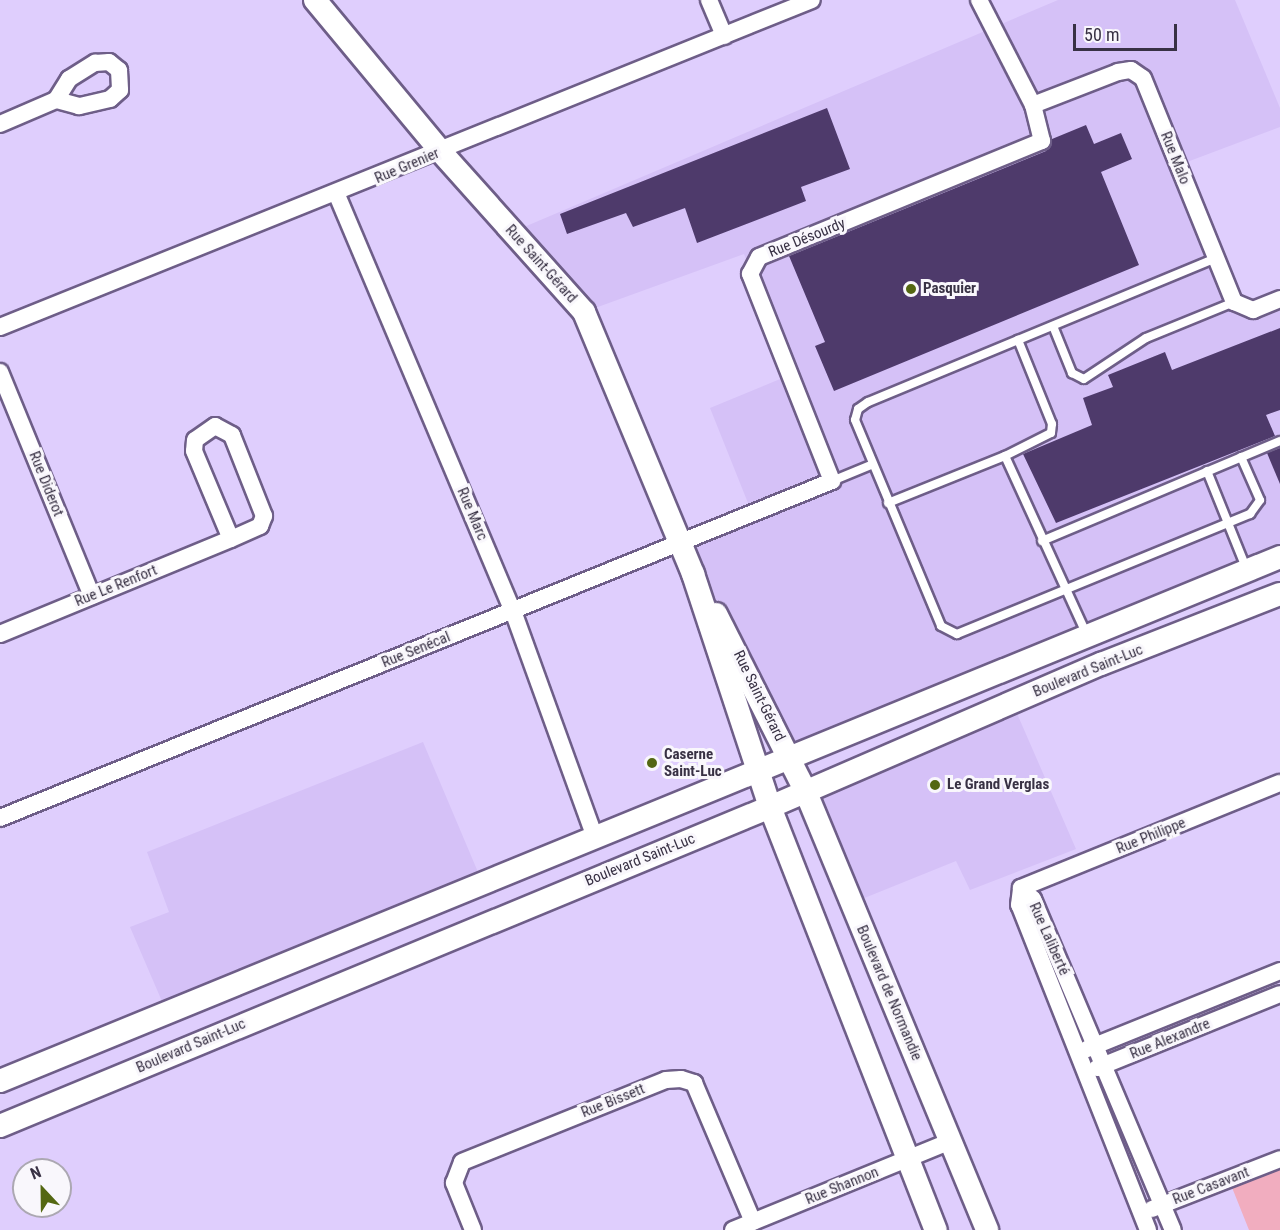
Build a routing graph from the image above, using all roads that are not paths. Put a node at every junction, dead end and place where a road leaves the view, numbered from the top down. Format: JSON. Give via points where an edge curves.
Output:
{"nodes":[{"id":1,"x":315,"y":0,"type":"edge"},
{"id":2,"x":709,"y":0,"type":"edge"},
{"id":3,"x":812,"y":0,"type":"edge"},
{"id":4,"x":979,"y":0,"type":"edge"},
{"id":5,"x":724,"y":36,"type":"junction"},
{"id":6,"x":56,"y":100,"type":"dead end"},
{"id":7,"x":1033,"y":105,"type":"junction"},
{"id":8,"x":0,"y":124,"type":"edge"},
{"id":9,"x":441,"y":152,"type":"junction"},
{"id":10,"x":337,"y":195,"type":"junction"},
{"id":11,"x":1216,"y":258,"type":"junction"},
{"id":12,"x":1280,"y":299,"type":"edge"},
{"id":13,"x":1234,"y":302,"type":"junction"},
{"id":14,"x":1053,"y":326,"type":"junction"},
{"id":15,"x":0,"y":327,"type":"edge"},
{"id":16,"x":1018,"y":340,"type":"junction"},
{"id":17,"x":0,"y":372,"type":"edge"},
{"id":18,"x":1280,"y":441,"type":"edge"},
{"id":19,"x":1005,"y":456,"type":"junction"},
{"id":20,"x":1241,"y":457,"type":"junction"},
{"id":21,"x":872,"y":465,"type":"junction"},
{"id":22,"x":1207,"y":471,"type":"junction"},
{"id":23,"x":832,"y":481,"type":"junction"},
{"id":24,"x":888,"y":503,"type":"junction"},
{"id":25,"x":1228,"y":523,"type":"junction"},
{"id":26,"x":231,"y":539,"type":"junction"},
{"id":27,"x":1042,"y":541,"type":"junction"},
{"id":28,"x":681,"y":543,"type":"junction"},
{"id":29,"x":1280,"y":557,"type":"edge"},
{"id":30,"x":1248,"y":570,"type":"junction"},
{"id":31,"x":693,"y":574,"type":"junction"},
{"id":32,"x":1065,"y":590,"type":"junction"},
{"id":33,"x":1280,"y":594,"type":"edge"},
{"id":34,"x":92,"y":596,"type":"junction"},
{"id":35,"x":513,"y":611,"type":"junction"},
{"id":36,"x":0,"y":634,"type":"edge"},
{"id":37,"x":1087,"y":635,"type":"junction"},
{"id":38,"x":1101,"y":664,"type":"junction"},
{"id":39,"x":789,"y":757,"type":"junction"},
{"id":40,"x":758,"y":769,"type":"junction"},
{"id":41,"x":1280,"y":783,"type":"edge"},
{"id":42,"x":805,"y":790,"type":"junction"},
{"id":43,"x":770,"y":807,"type":"junction"},
{"id":44,"x":0,"y":818,"type":"edge"},
{"id":45,"x":594,"y":838,"type":"junction"},
{"id":46,"x":1021,"y":888,"type":"joint"},
{"id":47,"x":1280,"y":971,"type":"edge"},
{"id":48,"x":1243,"y":986,"type":"junction"},
{"id":49,"x":1280,"y":994,"type":"edge"},
{"id":50,"x":1252,"y":1006,"type":"junction"},
{"id":51,"x":1088,"y":1049,"type":"junction"},
{"id":52,"x":1105,"y":1065,"type":"junction"},
{"id":53,"x":1088,"y":1071,"type":"junction"},
{"id":54,"x":0,"y":1081,"type":"edge"},
{"id":55,"x":0,"y":1126,"type":"edge"},
{"id":56,"x":951,"y":1141,"type":"junction"},
{"id":57,"x":908,"y":1159,"type":"junction"},
{"id":58,"x":1280,"y":1159,"type":"edge"},
{"id":59,"x":1163,"y":1205,"type":"junction"},
{"id":60,"x":1142,"y":1213,"type":"junction"},
{"id":61,"x":753,"y":1222,"type":"junction"},
{"id":62,"x":473,"y":1230,"type":"edge"},
{"id":63,"x":733,"y":1230,"type":"edge"},
{"id":64,"x":936,"y":1230,"type":"edge"},
{"id":65,"x":987,"y":1230,"type":"edge"},
{"id":66,"x":1148,"y":1230,"type":"edge"},
{"id":67,"x":1173,"y":1230,"type":"edge"}],
"edges":[{"from":1,"to":9,"type":"street","name":"Rue Saint-Gérard"},
{"from":2,"to":5,"type":"street"},
{"from":3,"to":5,"type":"street","name":"Rue Grenier"},
{"from":4,"to":7,"type":"street"},
{"from":5,"to":9,"type":"street","name":"Rue Grenier"},
{"from":6,"to":8,"type":"street"},
{"from":7,"to":11,"type":"street","name":"Rue Malo","via":[[1118,72],[1131,70],[1143,78]]},
{"from":7,"to":23,"type":"street","name":"Rue Désourdy","via":[[1042,141],[759,257],[750,274]]},
{"from":9,"to":10,"type":"street","name":"Rue Grenier"},
{"from":9,"to":28,"type":"street","name":"Rue Saint-Gérard","via":[[584,312]]},
{"from":10,"to":15,"type":"street","name":"Rue Grenier"},
{"from":10,"to":35,"type":"street","name":"Rue Marc"},
{"from":11,"to":13,"type":"street","name":"Rue Malo"},
{"from":11,"to":14,"type":"lane"},
{"from":12,"to":13,"type":"street","via":[[1253,310]]},
{"from":13,"to":14,"type":"lane","via":[[1146,338],[1084,379],[1072,373]]},
{"from":14,"to":16,"type":"lane"},
{"from":16,"to":19,"type":"lane","via":[[1052,424],[1051,433]]},
{"from":16,"to":21,"type":"lane","via":[[858,409],[858,434]]},
{"from":17,"to":34,"type":"street","name":"Rue Diderot"},
{"from":18,"to":20,"type":"lane"},
{"from":19,"to":24,"type":"lane"},
{"from":19,"to":27,"type":"lane"},
{"from":20,"to":22,"type":"lane"},
{"from":20,"to":25,"type":"lane","via":[[1260,500],[1257,510]]},
{"from":21,"to":23,"type":"lane"},
{"from":21,"to":24,"type":"lane"},
{"from":22,"to":25,"type":"lane"},
{"from":22,"to":27,"type":"lane"},
{"from":23,"to":28,"type":"street","name":"Rue Senécal"},
{"from":24,"to":32,"type":"lane","via":[[948,633],[957,634]]},
{"from":25,"to":30,"type":"lane"},
{"from":25,"to":32,"type":"lane"},
{"from":26,"to":26,"type":"street","name":"Rue Le Renfort","via":[[260,526],[264,516],[232,435],[215,426],[195,440],[194,451]]},
{"from":26,"to":34,"type":"street","name":"Rue Le Renfort"},
{"from":27,"to":32,"type":"lane"},
{"from":28,"to":31,"type":"street","name":"Rue Saint-Gérard"},
{"from":28,"to":35,"type":"street","name":"Rue Senécal"},
{"from":29,"to":30,"type":"street"},
{"from":30,"to":37,"type":"street"},
{"from":31,"to":39,"type":"street","name":"Rue Saint-Gérard","via":[[743,660]]},
{"from":31,"to":40,"type":"street","name":"Rue Saint-Gérard"},
{"from":32,"to":37,"type":"lane"},
{"from":33,"to":38,"type":"street","name":"Boulevard Saint-Luc"},
{"from":34,"to":36,"type":"street","name":"Rue Le Renfort"},
{"from":35,"to":44,"type":"street","name":"Rue Senécal"},
{"from":35,"to":45,"type":"street","name":"Rue Marc"},
{"from":37,"to":38,"type":"street"},
{"from":37,"to":39,"type":"street"},
{"from":38,"to":42,"type":"street","name":"Boulevard Saint-Luc"},
{"from":39,"to":40,"type":"street"},
{"from":39,"to":42,"type":"street","name":"Boulevard de Normandie"},
{"from":40,"to":43,"type":"street"},
{"from":40,"to":45,"type":"street"},
{"from":41,"to":46,"type":"street","name":"Rue Philippe"},
{"from":42,"to":43,"type":"street","name":"Boulevard Saint-Luc"},
{"from":42,"to":56,"type":"street","name":"Boulevard de Normandie"},
{"from":43,"to":55,"type":"street","name":"Boulevard Saint-Luc"},
{"from":43,"to":57,"type":"street"},
{"from":45,"to":54,"type":"street"},
{"from":46,"to":51,"type":"street","name":"Rue Laliberté","via":[[1033,899]]},
{"from":47,"to":48,"type":"street","name":"Rue Alexandre"},
{"from":48,"to":50,"type":"street"},
{"from":48,"to":51,"type":"street","name":"Rue Alexandre"},
{"from":49,"to":50,"type":"street","name":"Rue Alexandre"},
{"from":50,"to":52,"type":"street","name":"Rue Alexandre"},
{"from":51,"to":52,"type":"street","name":"Rue Laliberté"},
{"from":51,"to":53,"type":"street","name":"Rue Laliberté"},
{"from":52,"to":53,"type":"street","name":"Rue Alexandre"},
{"from":52,"to":59,"type":"street","name":"Rue Laliberté"},
{"from":53,"to":60,"type":"street","name":"Rue Laliberté"},
{"from":56,"to":57,"type":"street","name":"Rue Shannon"},
{"from":56,"to":65,"type":"street","name":"Boulevard de Normandie"},
{"from":57,"to":61,"type":"street","name":"Rue Shannon"},
{"from":57,"to":64,"type":"street"},
{"from":58,"to":59,"type":"street","name":"Rue Casavant"},
{"from":59,"to":60,"type":"street","name":"Rue Casavant"},
{"from":59,"to":67,"type":"street","name":"Rue Laliberté"},
{"from":60,"to":66,"type":"street","name":"Rue Laliberté"},
{"from":61,"to":62,"type":"street","name":"Rue Bissett","via":[[694,1083],[681,1078],[666,1080],[462,1162],[454,1183]]},
{"from":61,"to":63,"type":"street","name":"Rue Shannon"}]}
